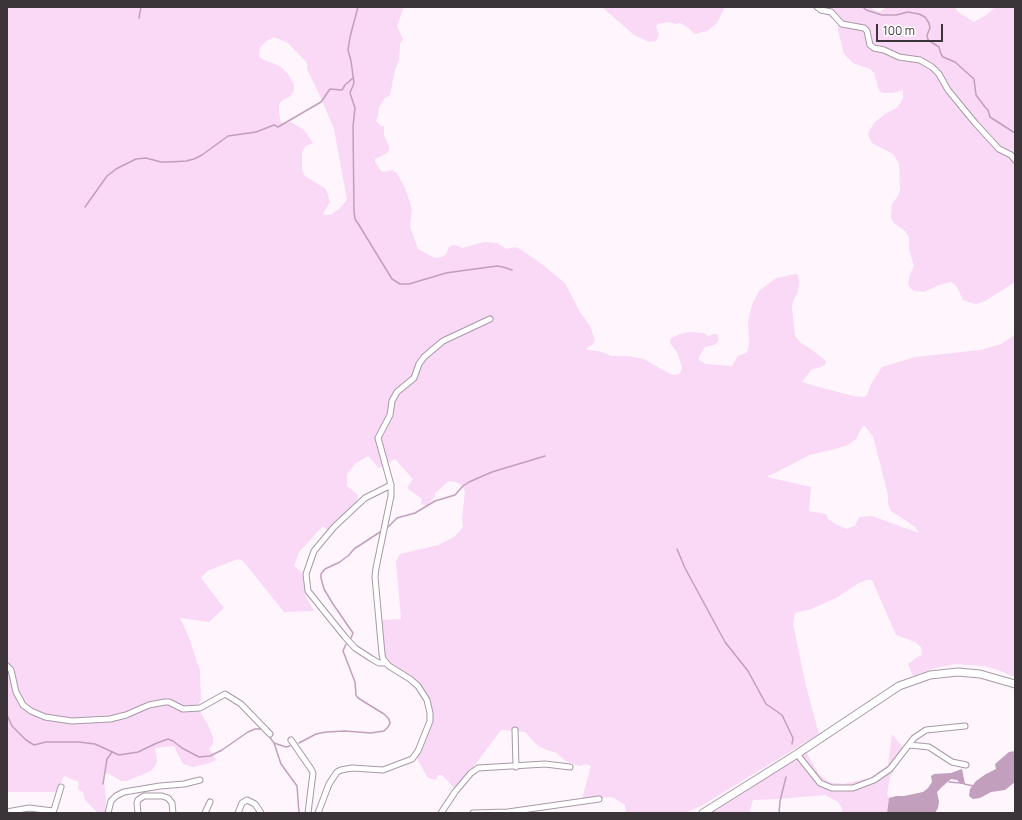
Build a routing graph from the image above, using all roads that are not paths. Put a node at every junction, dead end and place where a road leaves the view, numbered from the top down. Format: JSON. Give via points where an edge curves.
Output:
{"nodes":[{"id":1,"x":817,"y":7,"type":"edge"},
{"id":2,"x":1015,"y":160,"type":"edge"},
{"id":3,"x":490,"y":319,"type":"dead end"},
{"id":4,"x":391,"y":484,"type":"junction"},
{"id":5,"x":385,"y":663,"type":"junction"},
{"id":6,"x":7,"y":666,"type":"edge"},
{"id":7,"x":1015,"y":684,"type":"edge"},
{"id":8,"x":965,"y":726,"type":"dead end"},
{"id":9,"x":515,"y":730,"type":"dead end"},
{"id":10,"x":270,"y":734,"type":"dead end"},
{"id":11,"x":291,"y":740,"type":"dead end"},
{"id":12,"x":910,"y":745,"type":"junction"},
{"id":13,"x":797,"y":754,"type":"junction"},
{"id":14,"x":966,"y":765,"type":"dead end"},
{"id":15,"x":516,"y":767,"type":"junction"},
{"id":16,"x":570,"y":767,"type":"dead end"},
{"id":17,"x":200,"y":780,"type":"dead end"},
{"id":18,"x":61,"y":787,"type":"dead end"},
{"id":19,"x":599,"y":799,"type":"dead end"},
{"id":20,"x":210,"y":802,"type":"dead end"},
{"id":21,"x":258,"y":810,"type":"edge"},
{"id":22,"x":7,"y":812,"type":"edge"},
{"id":23,"x":53,"y":812,"type":"edge"},
{"id":24,"x":517,"y":812,"type":"edge"},
{"id":25,"x":108,"y":813,"type":"edge"},
{"id":26,"x":138,"y":813,"type":"edge"},
{"id":27,"x":173,"y":813,"type":"edge"},
{"id":28,"x":205,"y":813,"type":"edge"},
{"id":29,"x":238,"y":813,"type":"edge"},
{"id":30,"x":308,"y":813,"type":"edge"},
{"id":31,"x":318,"y":813,"type":"edge"},
{"id":32,"x":441,"y":813,"type":"edge"},
{"id":33,"x":473,"y":813,"type":"edge"},
{"id":34,"x":703,"y":813,"type":"edge"}],
"edges":[{"from":1,"to":2,"type":"street","via":[[830,12],[842,24],[864,28],[874,48],[899,57],[920,60],[932,67],[976,124],[999,149]]},
{"from":3,"to":4,"type":"street","via":[[441,342],[421,360],[412,380],[397,392],[392,401],[390,415],[378,438]]},
{"from":4,"to":5,"type":"street","via":[[376,577]]},
{"from":4,"to":5,"type":"street","via":[[365,498],[334,527],[314,551],[306,574],[308,591],[345,637],[355,648],[379,663]]},
{"from":5,"to":31,"type":"street","via":[[415,682],[426,700],[430,721],[416,755],[383,770],[352,768],[337,772],[329,784]]},
{"from":6,"to":10,"type":"street","via":[[11,670],[16,692],[23,705],[45,717],[72,721],[110,719],[165,702],[183,709],[200,708],[225,694],[241,704]]},
{"from":7,"to":13,"type":"main road","via":[[980,674],[958,672],[930,675],[900,686]]},
{"from":8,"to":12,"type":"street","via":[[926,730],[914,738]]},
{"from":9,"to":15,"type":"street"},
{"from":11,"to":30,"type":"street","via":[[312,773]]},
{"from":12,"to":13,"type":"street","via":[[890,769],[874,780],[853,788],[832,788],[820,783]]},
{"from":12,"to":14,"type":"street","via":[[929,747],[952,762]]},
{"from":13,"to":34,"type":"main road"},
{"from":15,"to":16,"type":"street","via":[[545,764]]},
{"from":15,"to":32,"type":"street","via":[[475,769]]},
{"from":17,"to":25,"type":"street","via":[[190,784],[124,792],[111,801]]},
{"from":18,"to":23,"type":"street"},
{"from":19,"to":24,"type":"street"},
{"from":20,"to":28,"type":"street"},
{"from":21,"to":29,"type":"street","via":[[250,800],[245,800]]},
{"from":22,"to":23,"type":"street","via":[[30,808]]},
{"from":24,"to":33,"type":"street"},
{"from":26,"to":27,"type":"street","via":[[137,804],[141,798],[147,796],[168,798],[172,802]]}]}
